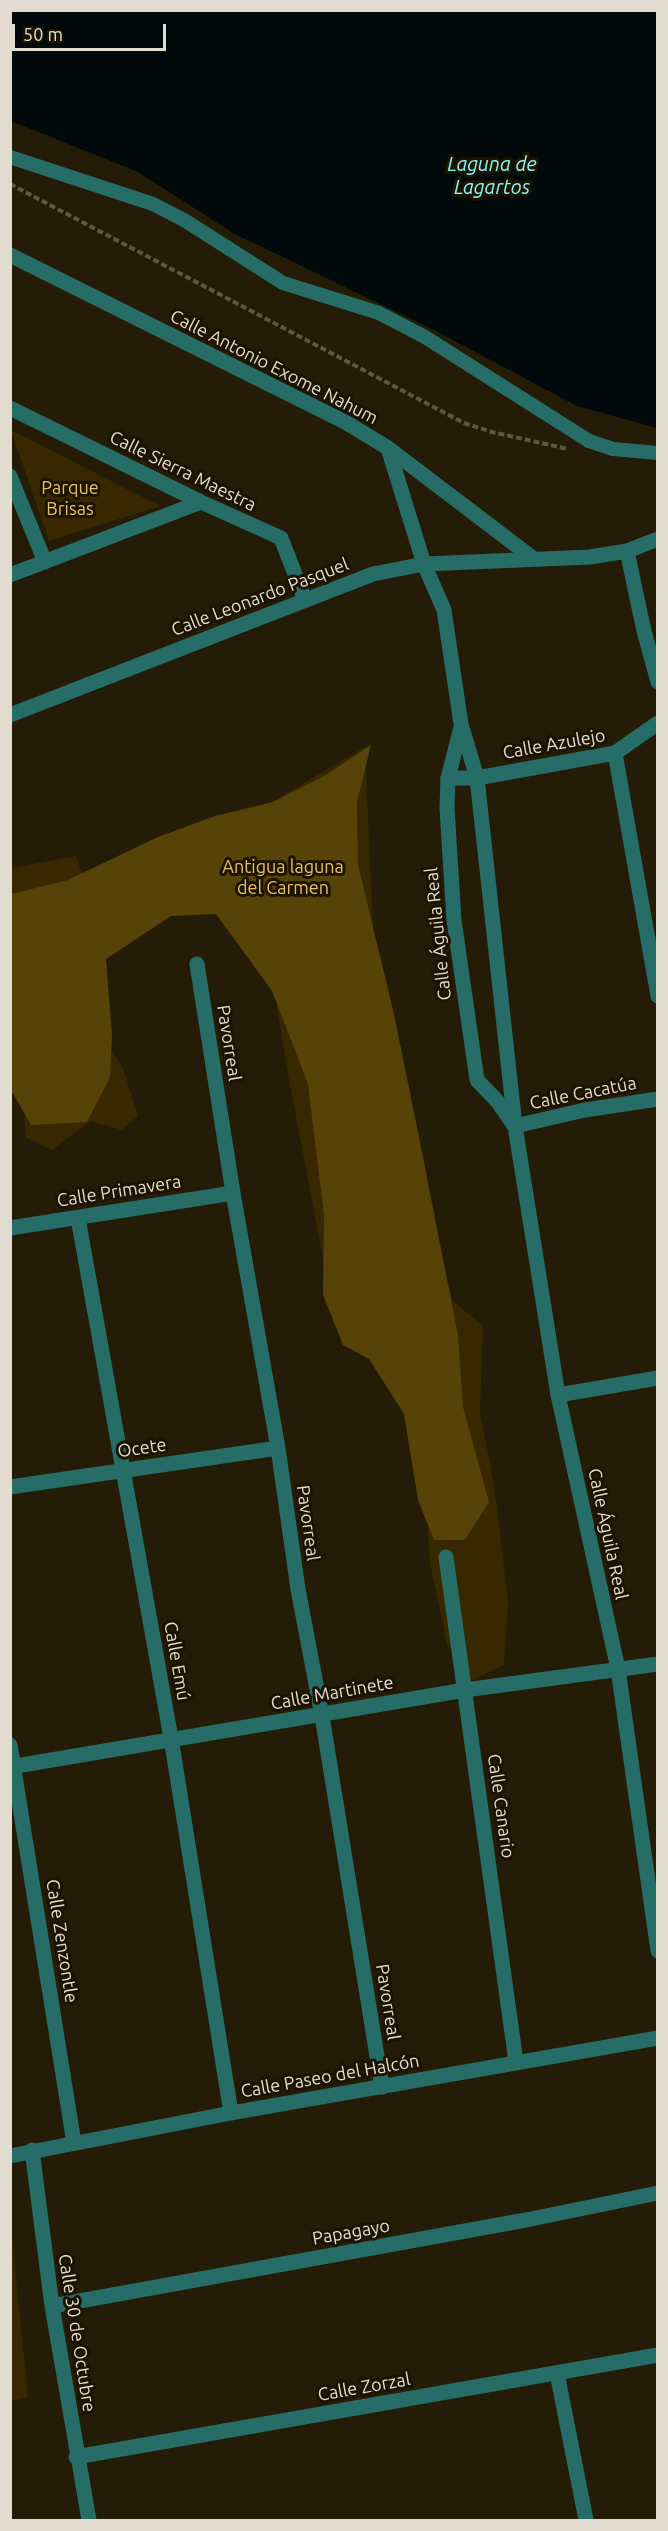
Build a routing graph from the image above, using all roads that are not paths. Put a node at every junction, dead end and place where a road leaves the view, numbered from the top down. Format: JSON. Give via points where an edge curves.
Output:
{"nodes":[{"id":1,"x":10,"y":157,"type":"edge"},
{"id":2,"x":10,"y":255,"type":"edge"},
{"id":3,"x":10,"y":408,"type":"edge"},
{"id":4,"x":388,"y":448,"type":"junction"},
{"id":5,"x":657,"y":453,"type":"edge"},
{"id":6,"x":10,"y":476,"type":"edge"},
{"id":7,"x":201,"y":502,"type":"junction"},
{"id":8,"x":657,"y":539,"type":"edge"},
{"id":9,"x":627,"y":551,"type":"junction"},
{"id":10,"x":534,"y":559,"type":"junction"},
{"id":11,"x":45,"y":562,"type":"junction"},
{"id":12,"x":424,"y":564,"type":"junction"},
{"id":13,"x":10,"y":575,"type":"edge"},
{"id":14,"x":305,"y":600,"type":"junction"},
{"id":15,"x":657,"y":682,"type":"edge"},
{"id":16,"x":10,"y":715,"type":"edge"},
{"id":17,"x":657,"y":723,"type":"edge"},
{"id":18,"x":461,"y":724,"type":"junction"},
{"id":19,"x":615,"y":753,"type":"junction"},
{"id":20,"x":447,"y":777,"type":"junction"},
{"id":21,"x":477,"y":778,"type":"junction"},
{"id":22,"x":197,"y":964,"type":"dead end"},
{"id":23,"x":657,"y":996,"type":"edge"},
{"id":24,"x":657,"y":1099,"type":"edge"},
{"id":25,"x":515,"y":1126,"type":"junction"},
{"id":26,"x":233,"y":1193,"type":"junction"},
{"id":27,"x":78,"y":1218,"type":"junction"},
{"id":28,"x":10,"y":1228,"type":"edge"},
{"id":29,"x":657,"y":1378,"type":"edge"},
{"id":30,"x":558,"y":1395,"type":"junction"},
{"id":31,"x":278,"y":1448,"type":"junction"},
{"id":32,"x":124,"y":1470,"type":"junction"},
{"id":33,"x":10,"y":1487,"type":"edge"},
{"id":34,"x":446,"y":1557,"type":"dead end"},
{"id":35,"x":657,"y":1664,"type":"edge"},
{"id":36,"x":618,"y":1669,"type":"junction"},
{"id":37,"x":465,"y":1690,"type":"junction"},
{"id":38,"x":322,"y":1716,"type":"junction"},
{"id":39,"x":171,"y":1738,"type":"junction"},
{"id":40,"x":10,"y":1745,"type":"edge"},
{"id":41,"x":12,"y":1767,"type":"edge"},
{"id":42,"x":657,"y":1951,"type":"edge"},
{"id":43,"x":657,"y":2038,"type":"edge"},
{"id":44,"x":516,"y":2062,"type":"junction"},
{"id":45,"x":382,"y":2087,"type":"junction"},
{"id":46,"x":231,"y":2113,"type":"junction"},
{"id":47,"x":74,"y":2143,"type":"junction"},
{"id":48,"x":32,"y":2150,"type":"junction"},
{"id":49,"x":10,"y":2156,"type":"edge"},
{"id":50,"x":657,"y":2193,"type":"edge"},
{"id":51,"x":52,"y":2306,"type":"junction"},
{"id":52,"x":657,"y":2355,"type":"edge"},
{"id":53,"x":557,"y":2373,"type":"junction"},
{"id":54,"x":76,"y":2457,"type":"junction"},
{"id":55,"x":89,"y":2520,"type":"edge"},
{"id":56,"x":586,"y":2520,"type":"edge"}],
"edges":[{"from":1,"to":5,"type":"street","via":[[153,204],[283,283],[379,313],[425,337],[589,441],[613,449]]},
{"from":2,"to":4,"type":"street","name":"Calle Antonio Exome Nahum","via":[[347,423]]},
{"from":3,"to":7,"type":"street","name":"Calle Sierra Maestra"},
{"from":4,"to":10,"type":"street","name":"Calle Antonio Exome Nahum"},
{"from":4,"to":12,"type":"street","name":"Calle Águila Real"},
{"from":6,"to":11,"type":"street"},
{"from":7,"to":11,"type":"street"},
{"from":7,"to":14,"type":"street","name":"Calle Sierra Maestra","via":[[281,538]]},
{"from":8,"to":9,"type":"street","name":"Calle Leonardo Pasquel"},
{"from":9,"to":10,"type":"street","name":"Calle Leonardo Pasquel"},
{"from":9,"to":15,"type":"street"},
{"from":10,"to":12,"type":"street","name":"Calle Leonardo Pasquel"},
{"from":11,"to":13,"type":"street"},
{"from":12,"to":14,"type":"street","name":"Calle Leonardo Pasquel","via":[[373,574]]},
{"from":12,"to":18,"type":"street","name":"Calle Águila Real","via":[[444,610]]},
{"from":14,"to":16,"type":"street","name":"Calle Leonardo Pasquel"},
{"from":17,"to":19,"type":"street","name":"Calle Azulejo"},
{"from":18,"to":20,"type":"street","name":"Calle Águila Real"},
{"from":18,"to":21,"type":"street","name":"Calle Águila Real"},
{"from":19,"to":21,"type":"street","name":"Calle Azulejo"},
{"from":19,"to":23,"type":"street"},
{"from":20,"to":21,"type":"street","name":"Calle Azulejo"},
{"from":20,"to":25,"type":"street","name":"Calle Águila Real","via":[[454,921],[475,1071],[477,1080]]},
{"from":21,"to":25,"type":"street","name":"Calle Águila Real"},
{"from":22,"to":26,"type":"street","name":"Pavorreal"},
{"from":24,"to":25,"type":"street","name":"Calle Cacatúa"},
{"from":25,"to":30,"type":"street","name":"Calle Águila Real"},
{"from":26,"to":27,"type":"street","name":"Calle Primavera"},
{"from":26,"to":31,"type":"street","name":"Pavorreal"},
{"from":27,"to":28,"type":"street","name":"Calle Primavera"},
{"from":27,"to":32,"type":"street","name":"Calle Emú"},
{"from":29,"to":30,"type":"street"},
{"from":30,"to":36,"type":"street","name":"Calle Águila Real"},
{"from":31,"to":32,"type":"street","name":"Ocete"},
{"from":31,"to":38,"type":"street","name":"Pavorreal","via":[[298,1590]]},
{"from":32,"to":33,"type":"street","name":"Ocete"},
{"from":32,"to":39,"type":"street","name":"Calle Emú"},
{"from":34,"to":37,"type":"street","name":"Calle Canario"},
{"from":35,"to":36,"type":"street","name":"Calle Martinete"},
{"from":36,"to":37,"type":"street","name":"Calle Martinete"},
{"from":36,"to":42,"type":"street","name":"Calle Águila Real"},
{"from":37,"to":38,"type":"street","name":"Calle Martinete"},
{"from":37,"to":44,"type":"street","name":"Calle Canario"},
{"from":38,"to":39,"type":"street","name":"Calle Martinete"},
{"from":38,"to":45,"type":"street","name":"Pavorreal"},
{"from":39,"to":41,"type":"street","name":"Calle Martinete"},
{"from":39,"to":46,"type":"street","name":"Calle Emú"},
{"from":40,"to":41,"type":"street","name":"Calle Zenzontle"},
{"from":41,"to":47,"type":"street","name":"Calle Zenzontle"},
{"from":43,"to":44,"type":"street","name":"Calle Paseo del Halcón"},
{"from":44,"to":45,"type":"street","name":"Calle Paseo del Halcón"},
{"from":45,"to":46,"type":"street","name":"Calle Paseo del Halcón"},
{"from":46,"to":47,"type":"street","name":"Calle Paseo del Halcón"},
{"from":47,"to":48,"type":"street","name":"Calle Paseo del Halcón"},
{"from":48,"to":49,"type":"street","name":"Calle Paseo del Halcón"},
{"from":48,"to":51,"type":"street","name":"Calle 30 de Octubre"},
{"from":50,"to":51,"type":"street","name":"Papagayo"},
{"from":51,"to":54,"type":"street","name":"Calle 30 de Octubre"},
{"from":52,"to":53,"type":"street","name":"Calle Zorzal"},
{"from":53,"to":54,"type":"street","name":"Calle Zorzal"},
{"from":53,"to":56,"type":"street"},
{"from":54,"to":55,"type":"street","name":"Calle 30 de Octubre"}]}
